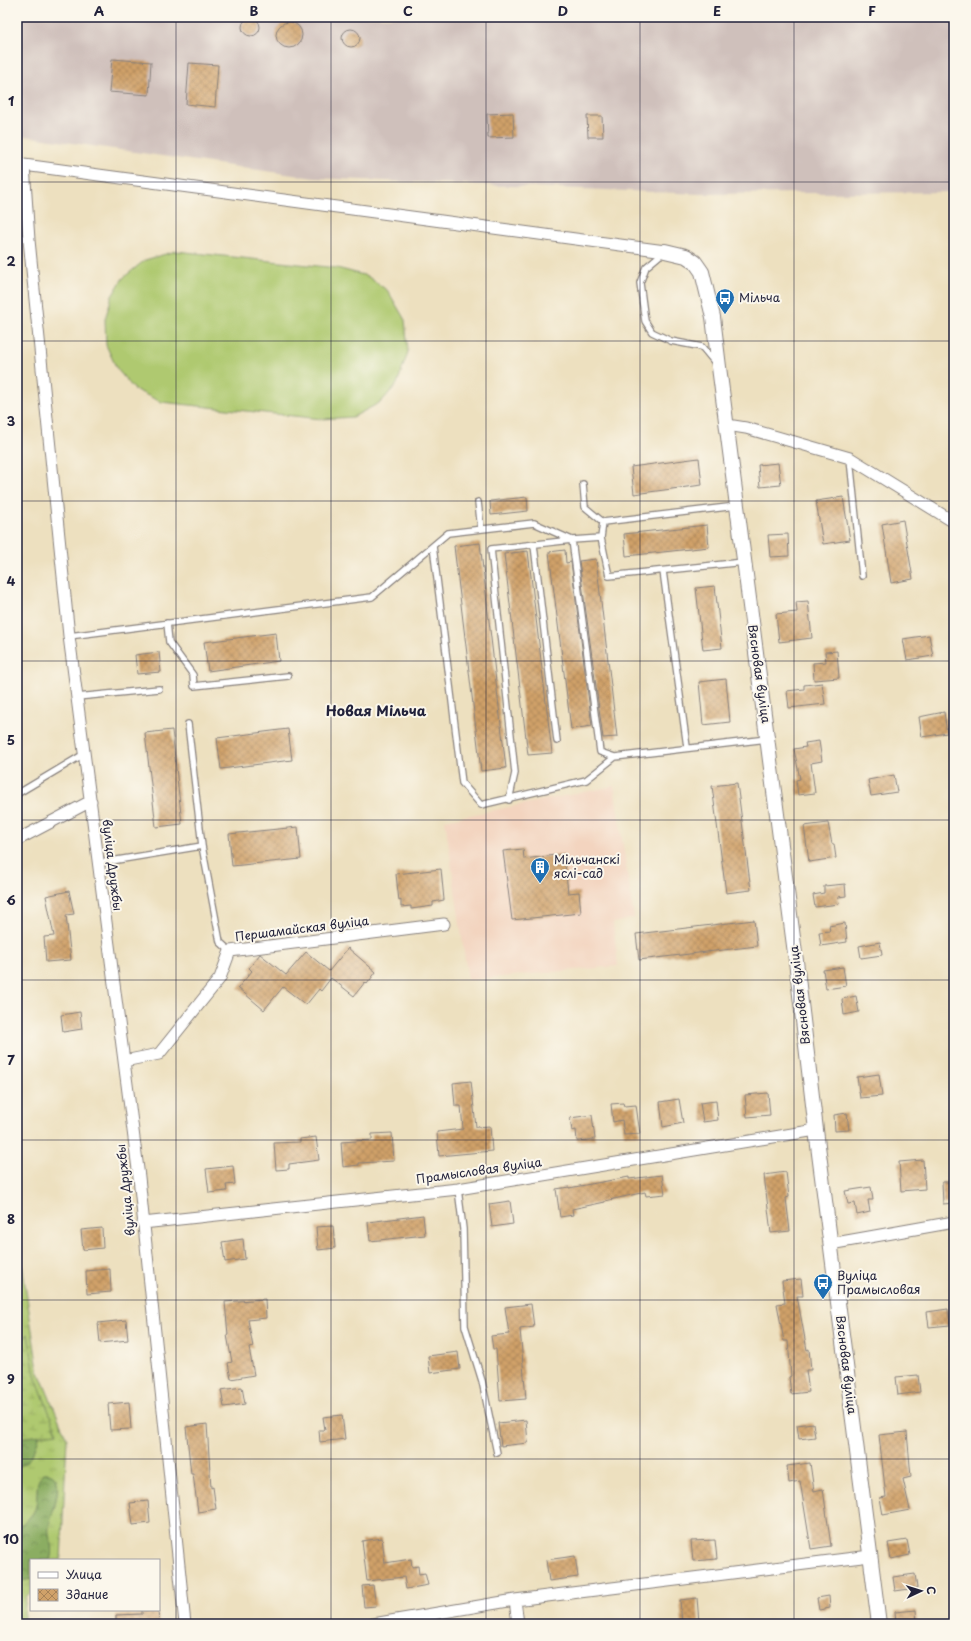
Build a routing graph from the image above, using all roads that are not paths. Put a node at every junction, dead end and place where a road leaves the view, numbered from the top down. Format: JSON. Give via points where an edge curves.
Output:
{"nodes":[{"id":1,"x":21,"y":163,"type":"edge"},
{"id":2,"x":665,"y":251,"type":"junction"},
{"id":3,"x":719,"y":367,"type":"junction"},
{"id":4,"x":727,"y":425,"type":"junction"},
{"id":5,"x":850,"y":458,"type":"junction"},
{"id":6,"x":583,"y":484,"type":"dead end"},
{"id":7,"x":478,"y":502,"type":"dead end"},
{"id":8,"x":738,"y":506,"type":"junction"},
{"id":9,"x":603,"y":522,"type":"junction"},
{"id":10,"x":954,"y":522,"type":"edge"},
{"id":11,"x":481,"y":529,"type":"junction"},
{"id":12,"x":601,"y":538,"type":"junction"},
{"id":13,"x":572,"y":540,"type":"junction"},
{"id":14,"x":534,"y":545,"type":"junction"},
{"id":15,"x":433,"y":546,"type":"junction"},
{"id":16,"x":744,"y":562,"type":"junction"},
{"id":17,"x":663,"y":571,"type":"junction"},
{"id":18,"x":862,"y":576,"type":"dead end"},
{"id":19,"x":167,"y":623,"type":"junction"},
{"id":20,"x":69,"y":636,"type":"junction"},
{"id":21,"x":288,"y":676,"type":"dead end"},
{"id":22,"x":159,"y":689,"type":"dead end"},
{"id":23,"x":77,"y":697,"type":"junction"},
{"id":24,"x":188,"y":724,"type":"dead end"},
{"id":25,"x":767,"y":739,"type":"junction"},
{"id":26,"x":557,"y":741,"type":"dead end"},
{"id":27,"x":687,"y":747,"type":"junction"},
{"id":28,"x":85,"y":754,"type":"junction"},
{"id":29,"x":615,"y":757,"type":"junction"},
{"id":30,"x":17,"y":794,"type":"edge"},
{"id":31,"x":509,"y":800,"type":"junction"},
{"id":32,"x":91,"y":801,"type":"junction"},
{"id":33,"x":17,"y":840,"type":"edge"},
{"id":34,"x":202,"y":846,"type":"junction"},
{"id":35,"x":99,"y":863,"type":"junction"},
{"id":36,"x":444,"y":924,"type":"dead end"},
{"id":37,"x":230,"y":951,"type":"junction"},
{"id":38,"x":124,"y":1061,"type":"junction"},
{"id":39,"x":816,"y":1130,"type":"junction"},
{"id":40,"x":458,"y":1189,"type":"junction"},
{"id":41,"x":143,"y":1222,"type":"junction"},
{"id":42,"x":954,"y":1222,"type":"edge"},
{"id":43,"x":830,"y":1244,"type":"junction"},
{"id":44,"x":497,"y":1454,"type":"dead end"},
{"id":45,"x":870,"y":1556,"type":"junction"},
{"id":46,"x":515,"y":1600,"type":"junction"},
{"id":47,"x":185,"y":1624,"type":"edge"},
{"id":48,"x":373,"y":1624,"type":"edge"},
{"id":49,"x":518,"y":1624,"type":"edge"},
{"id":50,"x":879,"y":1624,"type":"edge"}],
"edges":[{"from":1,"to":2,"type":"street"},
{"from":1,"to":20,"type":"street","name":"вуліца Дружбы"},
{"from":2,"to":3,"type":"street","name":"Вясновая вуліца","via":[[686,256],[695,262],[702,272],[714,317]]},
{"from":2,"to":3,"type":"lane","via":[[646,267],[640,282],[645,321],[652,332],[658,335],[702,347]]},
{"from":3,"to":4,"type":"street","name":"Вясновая вуліца"},
{"from":4,"to":5,"type":"street","via":[[746,428]]},
{"from":4,"to":8,"type":"street","name":"Вясновая вуліца"},
{"from":5,"to":10,"type":"street"},
{"from":5,"to":18,"type":"lane"},
{"from":6,"to":9,"type":"lane","via":[[586,507]]},
{"from":7,"to":11,"type":"lane"},
{"from":8,"to":9,"type":"lane"},
{"from":8,"to":16,"type":"street","name":"Вясновая вуліца"},
{"from":9,"to":12,"type":"lane"},
{"from":11,"to":13,"type":"lane","via":[[534,524]]},
{"from":11,"to":15,"type":"lane","via":[[448,533]]},
{"from":12,"to":13,"type":"lane"},
{"from":12,"to":17,"type":"lane","via":[[609,576]]},
{"from":13,"to":14,"type":"lane"},
{"from":13,"to":29,"type":"lane","via":[[600,752]]},
{"from":14,"to":26,"type":"lane"},
{"from":14,"to":31,"type":"lane","via":[[491,549],[515,773]]},
{"from":15,"to":19,"type":"lane","via":[[372,596]]},
{"from":15,"to":31,"type":"lane","via":[[462,783],[481,806]]},
{"from":16,"to":17,"type":"lane"},
{"from":16,"to":25,"type":"street","name":"Вясновая вуліца"},
{"from":17,"to":27,"type":"lane"},
{"from":19,"to":20,"type":"lane"},
{"from":19,"to":21,"type":"lane","via":[[169,642],[193,675],[194,686]]},
{"from":20,"to":23,"type":"street","name":"вуліца Дружбы"},
{"from":22,"to":23,"type":"lane"},
{"from":23,"to":28,"type":"street","name":"вуліца Дружбы"},
{"from":24,"to":34,"type":"lane"},
{"from":25,"to":27,"type":"lane"},
{"from":25,"to":39,"type":"street","name":"Вясновая вуліца"},
{"from":27,"to":29,"type":"lane"},
{"from":28,"to":30,"type":"lane"},
{"from":28,"to":32,"type":"street","name":"вуліца Дружбы"},
{"from":29,"to":31,"type":"lane","via":[[586,780]]},
{"from":32,"to":33,"type":"street"},
{"from":32,"to":35,"type":"street","name":"вуліца Дружбы"},
{"from":34,"to":35,"type":"lane"},
{"from":34,"to":37,"type":"lane","via":[[220,942]]},
{"from":35,"to":38,"type":"street","name":"вуліца Дружбы"},
{"from":36,"to":37,"type":"street","name":"Першамайская вуліца"},
{"from":37,"to":38,"type":"street","name":"Першамайская вуліца","via":[[220,978],[159,1054]]},
{"from":38,"to":41,"type":"street","name":"вуліца Дружбы"},
{"from":39,"to":40,"type":"street","name":"Прамысловая вуліца"},
{"from":39,"to":43,"type":"street","name":"Вясновая вуліца"},
{"from":40,"to":41,"type":"street","name":"Прамысловая вуліца"},
{"from":40,"to":44,"type":"lane","via":[[463,1229],[465,1326],[482,1381]]},
{"from":41,"to":47,"type":"street","name":"вуліца Дружбы"},
{"from":42,"to":43,"type":"street"},
{"from":43,"to":45,"type":"street","name":"Вясновая вуліца"},
{"from":45,"to":46,"type":"street"},
{"from":45,"to":50,"type":"street","name":"Вясновая вуліца"},
{"from":46,"to":48,"type":"street"},
{"from":46,"to":49,"type":"street"}]}
